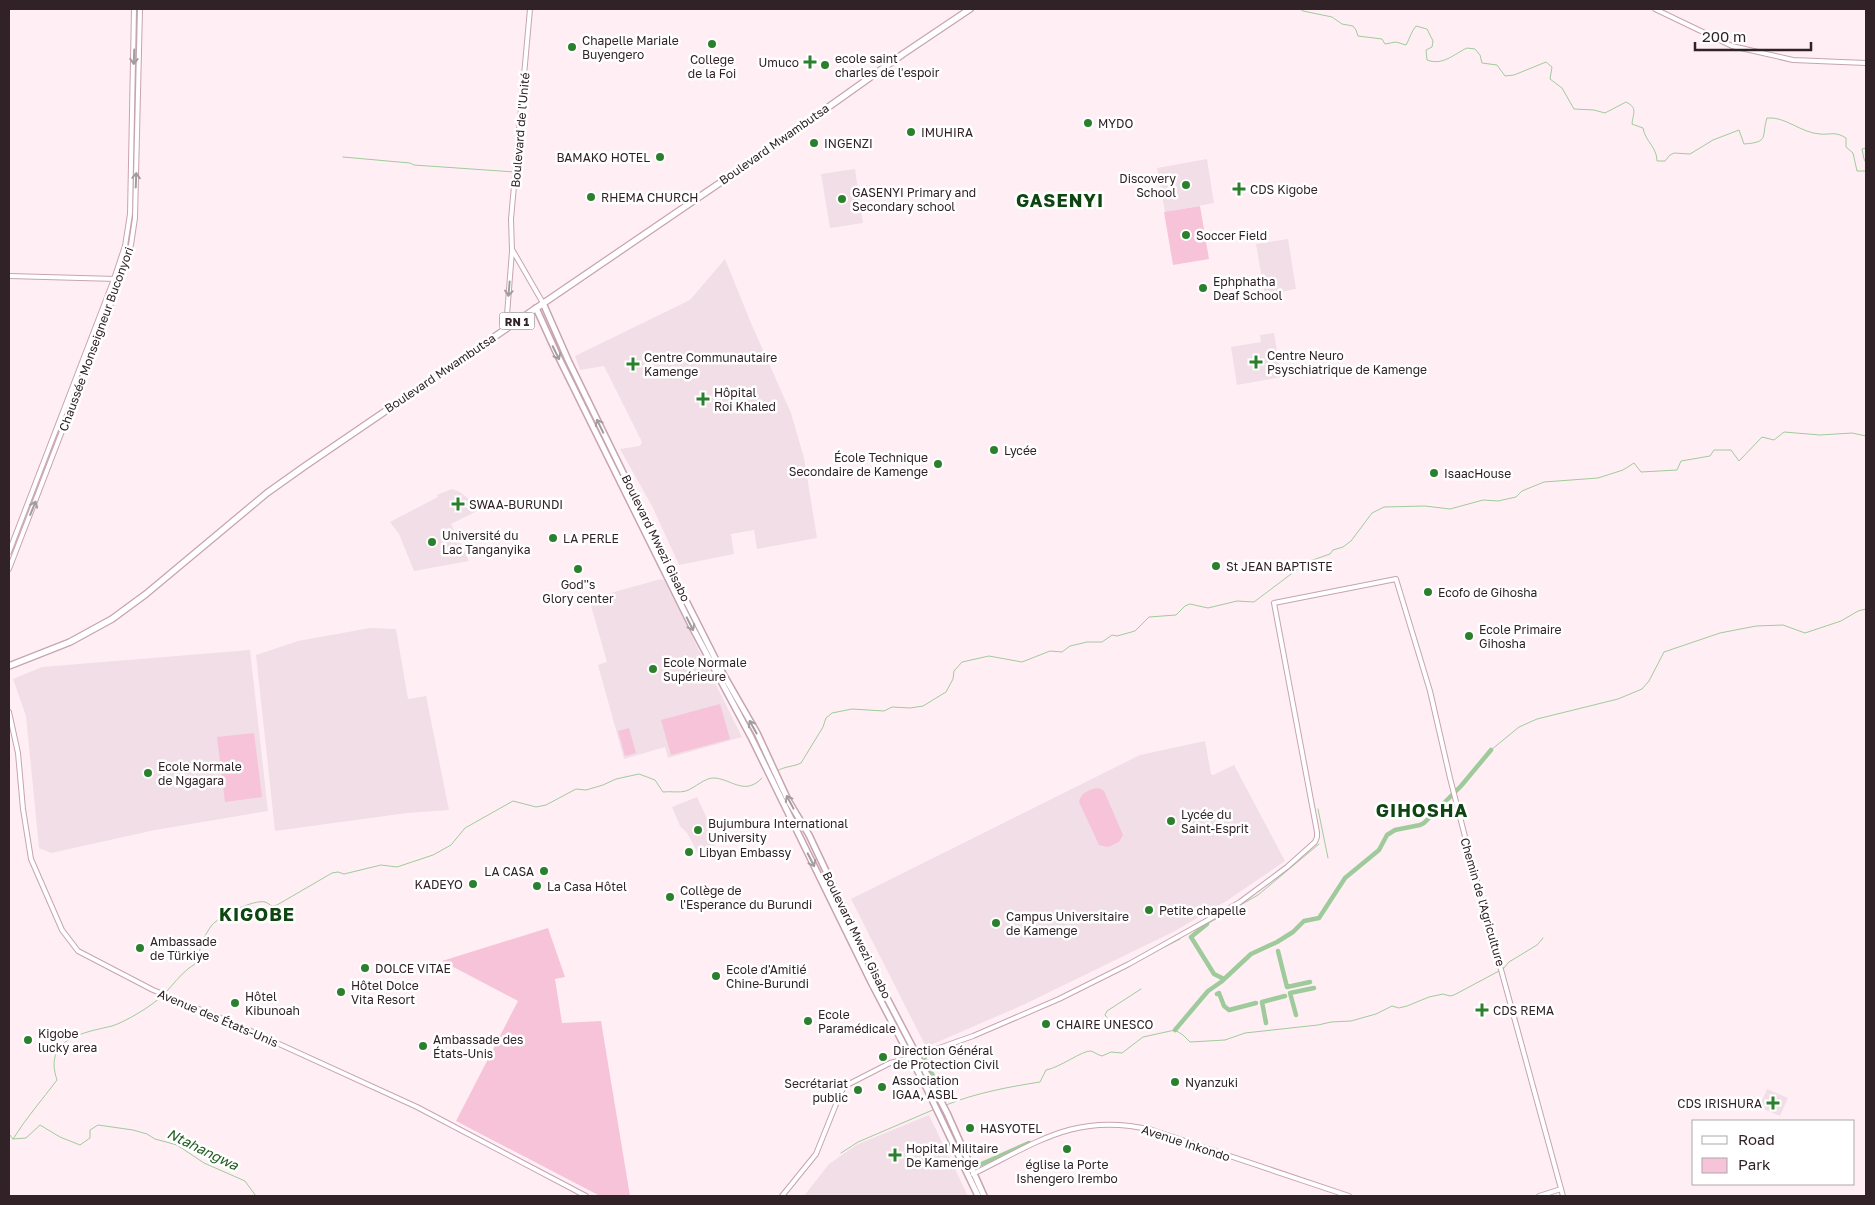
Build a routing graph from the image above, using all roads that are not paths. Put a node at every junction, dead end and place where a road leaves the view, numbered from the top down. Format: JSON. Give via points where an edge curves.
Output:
{"nodes":[{"id":1,"x":134,"y":9,"type":"edge"},
{"id":2,"x":140,"y":9,"type":"edge"},
{"id":3,"x":530,"y":9,"type":"edge"},
{"id":4,"x":970,"y":9,"type":"edge"},
{"id":5,"x":1655,"y":9,"type":"edge"},
{"id":6,"x":1866,"y":64,"type":"edge"},
{"id":7,"x":512,"y":251,"type":"junction"},
{"id":8,"x":9,"y":276,"type":"edge"},
{"id":9,"x":114,"y":279,"type":"junction"},
{"id":10,"x":120,"y":280,"type":"junction"},
{"id":11,"x":543,"y":303,"type":"junction"},
{"id":12,"x":536,"y":308,"type":"junction"},
{"id":13,"x":506,"y":328,"type":"junction"},
{"id":14,"x":612,"y":450,"type":"junction"},
{"id":15,"x":606,"y":453,"type":"junction"},
{"id":16,"x":9,"y":552,"type":"edge"},
{"id":17,"x":9,"y":569,"type":"edge"},
{"id":18,"x":9,"y":666,"type":"edge"},
{"id":19,"x":9,"y":712,"type":"edge"},
{"id":20,"x":847,"y":916,"type":"junction"},
{"id":21,"x":840,"y":918,"type":"junction"},
{"id":22,"x":917,"y":1056,"type":"junction"},
{"id":23,"x":911,"y":1058,"type":"junction"},
{"id":24,"x":951,"y":1122,"type":"junction"},
{"id":25,"x":944,"y":1124,"type":"junction"},
{"id":26,"x":971,"y":1175,"type":"junction"},
{"id":27,"x":1561,"y":1189,"type":"junction"},
{"id":28,"x":586,"y":1196,"type":"edge"},
{"id":29,"x":782,"y":1196,"type":"edge"},
{"id":30,"x":978,"y":1196,"type":"edge"},
{"id":31,"x":984,"y":1196,"type":"edge"},
{"id":32,"x":1349,"y":1196,"type":"edge"},
{"id":33,"x":1539,"y":1196,"type":"edge"},
{"id":34,"x":1564,"y":1196,"type":"edge"}],
"edges":[{"from":1,"to":9,"type":"street","name":"Chaussée Monseigneur Buconyori","one_way":true,"via":[[130,214],[125,246]]},
{"from":10,"to":2,"type":"street","name":"Chaussée Monseigneur Buconyori","one_way":true,"via":[[135,218]]},
{"from":3,"to":7,"type":"street","name":"Boulevard de l'Unité","via":[[511,218]]},
{"from":4,"to":11,"type":"highway","name":"Boulevard Mwambutsa","number":"RN 1"},
{"from":5,"to":6,"type":"street","via":[[1732,46],[1793,60]]},
{"from":7,"to":11,"type":"street","name":"Boulevard de l'Unité"},
{"from":7,"to":13,"type":"street","name":"Boulevard de l'Unité","one_way":true},
{"from":8,"to":9,"type":"street"},
{"from":9,"to":10,"type":"street"},
{"from":9,"to":16,"type":"street","name":"Chaussée Monseigneur Buconyori"},
{"from":17,"to":10,"type":"street","name":"Chaussée Monseigneur Buconyori","one_way":true},
{"from":11,"to":12,"type":"highway","name":"Boulevard Mwambutsa","number":"RN 1"},
{"from":14,"to":11,"type":"main road","name":"Boulevard Mwezi Gisabo","one_way":true},
{"from":12,"to":13,"type":"highway","name":"Boulevard Mwambutsa","number":"RN 1"},
{"from":12,"to":15,"type":"main road","name":"Boulevard Mwezi Gisabo","one_way":true},
{"from":13,"to":18,"type":"highway","name":"Boulevard Mwambutsa","number":"RN 1","via":[[273,489],[112,619],[70,642]]},
{"from":14,"to":15,"type":"main road"},
{"from":20,"to":14,"type":"main road","name":"Boulevard Mwezi Gisabo","one_way":true,"via":[[809,835],[788,800]]},
{"from":15,"to":21,"type":"main road","name":"Boulevard Mwezi Gisabo","one_way":true},
{"from":19,"to":28,"type":"street","name":"Avenue des États-Unis","via":[[18,753],[31,858],[62,930],[78,951],[153,990],[409,1103]]},
{"from":20,"to":21,"type":"main road"},
{"from":20,"to":22,"type":"main road","name":"Boulevard Mwezi Gisabo"},
{"from":21,"to":23,"type":"main road","name":"Boulevard Mwezi Gisabo"},
{"from":22,"to":23,"type":"street"},
{"from":22,"to":24,"type":"main road","name":"Boulevard Mwezi Gisabo"},
{"from":22,"to":27,"type":"street","name":"Chemin de l'Agriculture","via":[[1052,1002],[1128,964],[1240,902],[1275,877],[1314,842],[1317,832],[1274,603],[1396,580],[1430,691],[1453,790]]},
{"from":23,"to":25,"type":"main road","name":"Boulevard Mwezi Gisabo"},
{"from":23,"to":29,"type":"street","via":[[887,1064],[844,1087],[816,1154]]},
{"from":24,"to":25,"type":"main road"},
{"from":24,"to":26,"type":"main road","name":"Boulevard Mwezi Gisabo"},
{"from":25,"to":26,"type":"main road","name":"Boulevard Mwezi Gisabo"},
{"from":26,"to":30,"type":"main road","name":"Boulevard Mwezi Gisabo"},
{"from":26,"to":31,"type":"main road","name":"Boulevard Mwezi Gisabo"},
{"from":26,"to":32,"type":"street","name":"Avenue Inkondo","via":[[1065,1130],[1095,1124],[1118,1124],[1152,1130]]},
{"from":27,"to":33,"type":"street"},
{"from":27,"to":34,"type":"street","name":"Chemin de l'Agriculture"}]}
